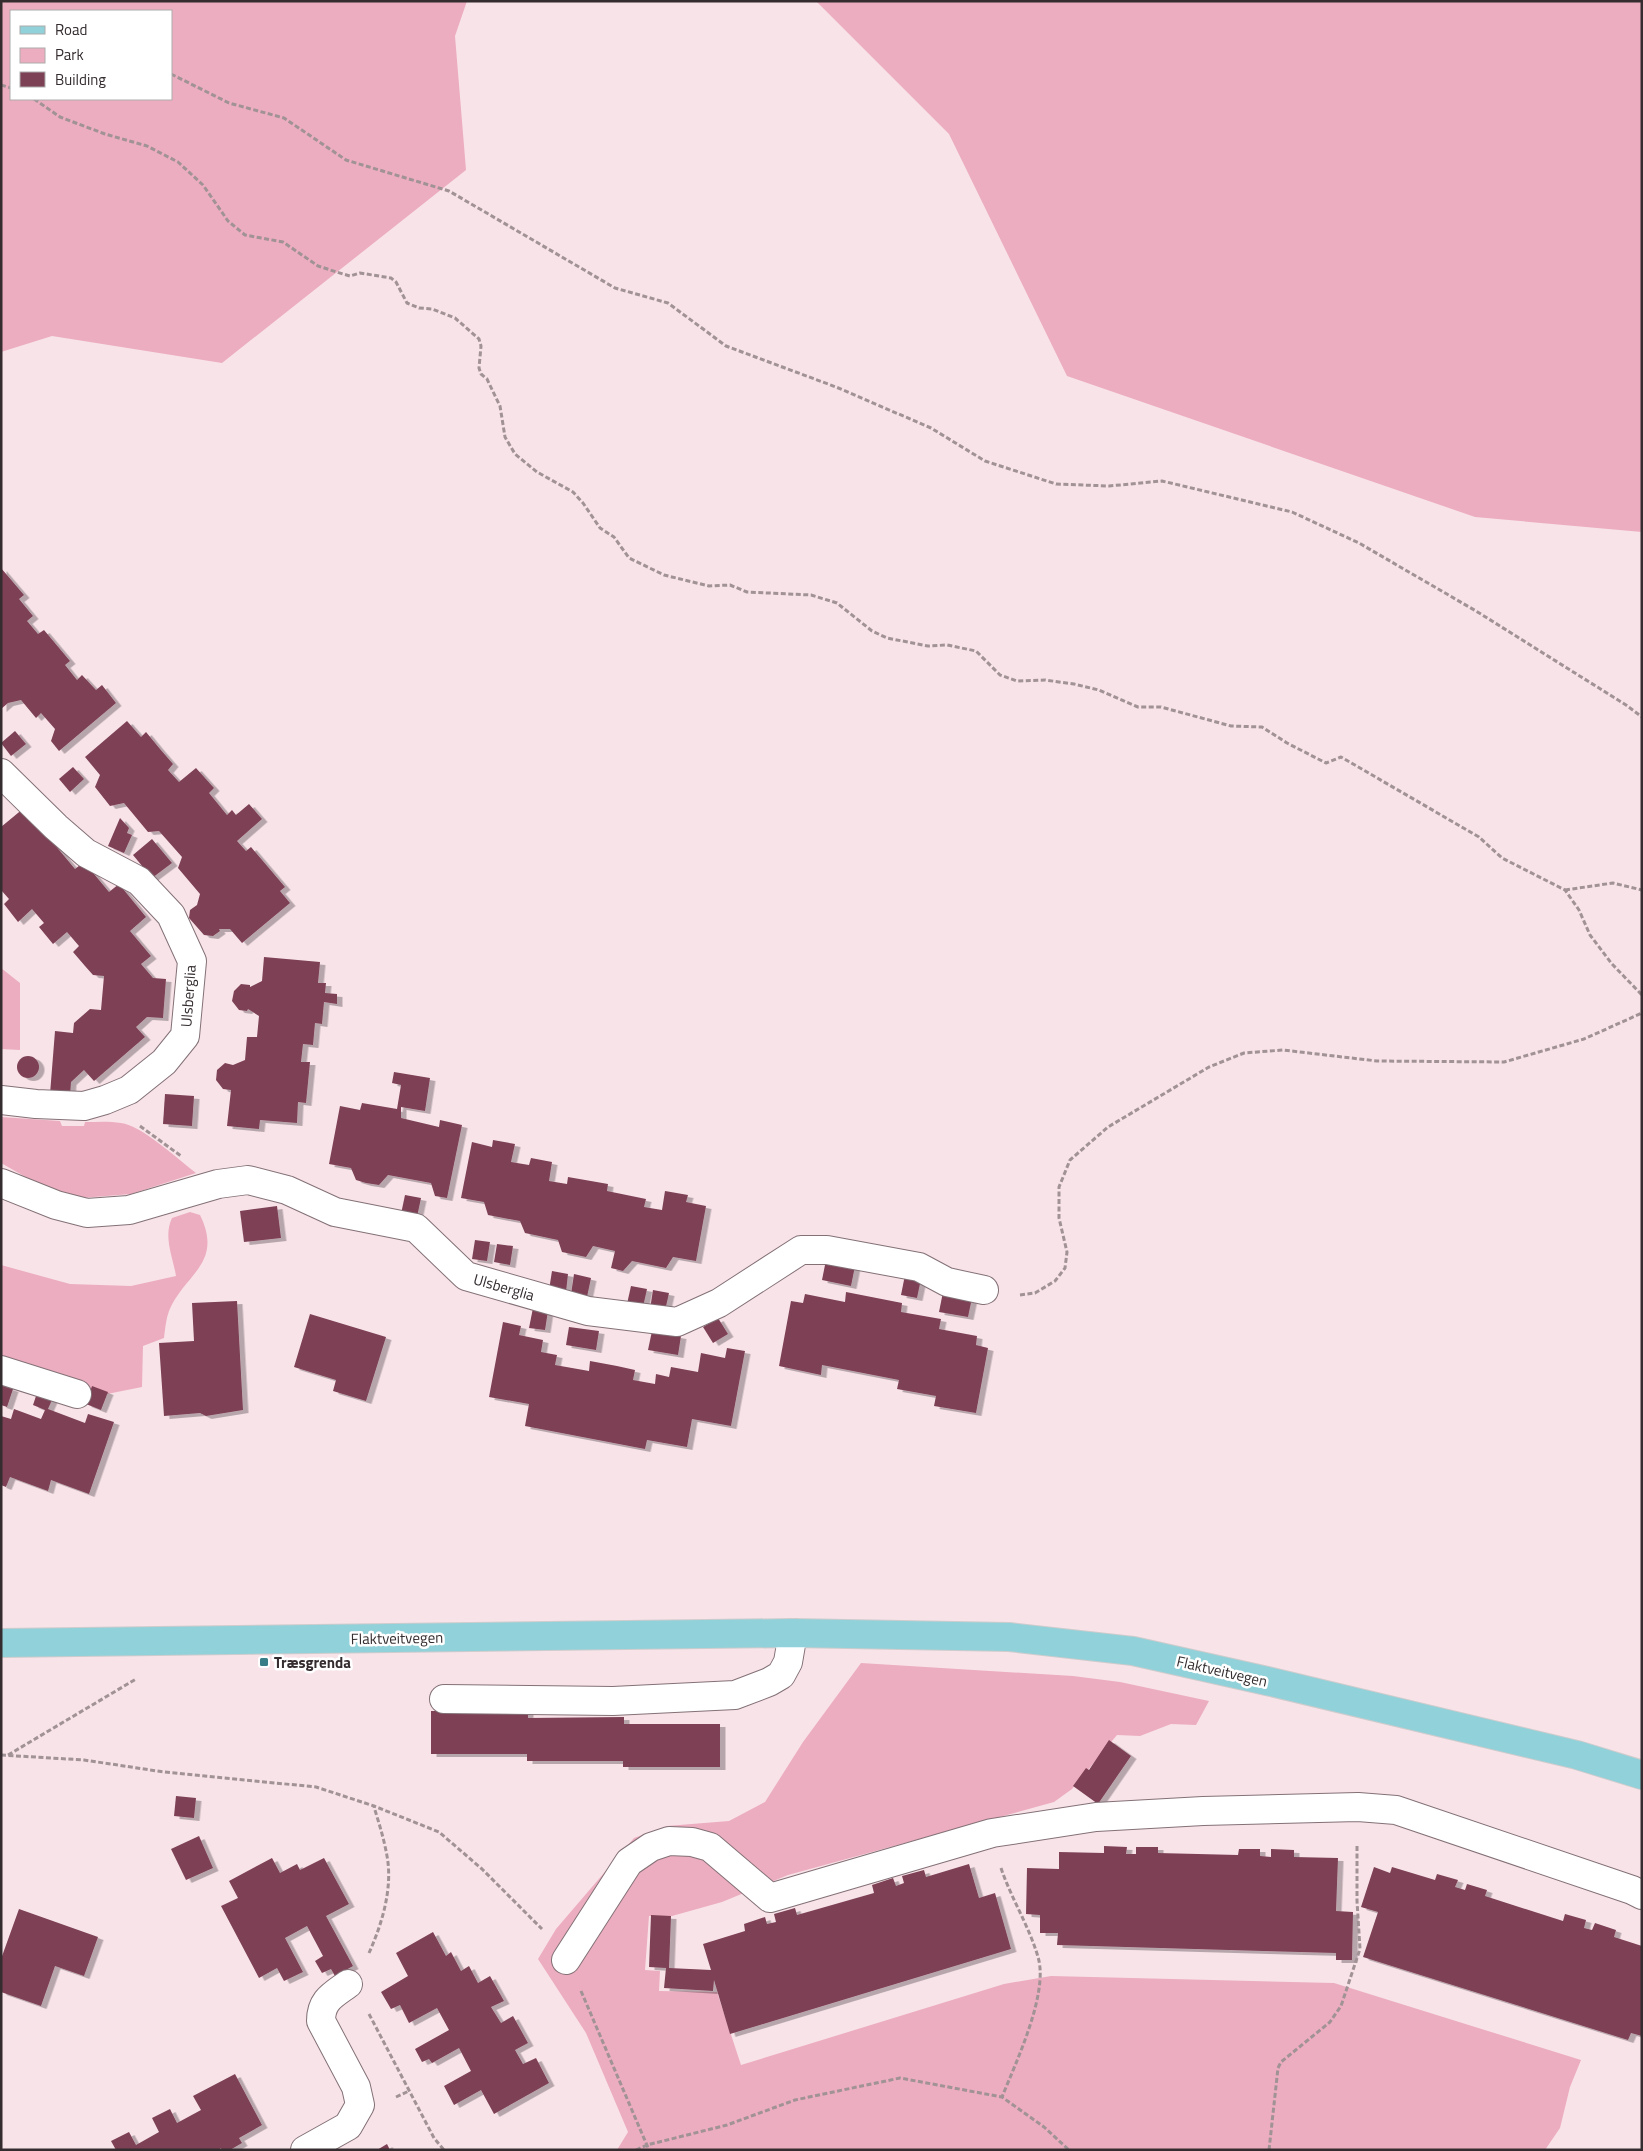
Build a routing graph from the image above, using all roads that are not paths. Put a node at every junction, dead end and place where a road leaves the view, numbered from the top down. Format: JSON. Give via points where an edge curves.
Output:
{"nodes":[{"id":1,"x":1,"y":773,"type":"edge"},
{"id":2,"x":1,"y":1100,"type":"edge"},
{"id":3,"x":1,"y":1184,"type":"edge"},
{"id":4,"x":984,"y":1290,"type":"road end"},
{"id":5,"x":1,"y":1370,"type":"edge"},
{"id":6,"x":78,"y":1394,"type":"dead end"},
{"id":7,"x":793,"y":1633,"type":"junction"},
{"id":8,"x":1,"y":1643,"type":"edge"},
{"id":9,"x":444,"y":1699,"type":"dead end"},
{"id":10,"x":1642,"y":1775,"type":"edge"},
{"id":11,"x":1642,"y":1895,"type":"edge"},
{"id":12,"x":566,"y":1960,"type":"road end"},
{"id":13,"x":348,"y":1984,"type":"road end"},
{"id":14,"x":305,"y":2150,"type":"edge"}],
"edges":[{"from":1,"to":2,"type":"street","name":"Ulsberglia","via":[[86,854],[139,880],[171,915],[192,961],[185,1036],[164,1062],[129,1090],[84,1106]]},
{"from":3,"to":4,"type":"street","name":"Ulsberglia","via":[[86,1213],[129,1210],[218,1184],[248,1180],[287,1190],[335,1212],[416,1228],[466,1276],[588,1311],[678,1322],[719,1303],[801,1250],[827,1250],[919,1267],[947,1282]]},
{"from":5,"to":6,"type":"street"},
{"from":7,"to":8,"type":"main road","name":"Flaktveitvegen"},
{"from":7,"to":9,"type":"street","via":[[788,1662],[781,1674],[735,1695],[613,1701]]},
{"from":7,"to":10,"type":"main road","name":"Flaktveitvegen","via":[[1009,1637],[1133,1651],[1577,1755]]},
{"from":11,"to":12,"type":"street","via":[[1396,1810],[1358,1807],[1203,1811],[1096,1818],[992,1834],[770,1898],[710,1847],[668,1841],[651,1847],[629,1862]]},
{"from":13,"to":14,"type":"street","via":[[326,2001],[321,2021],[356,2087],[360,2105],[348,2126]]}]}
